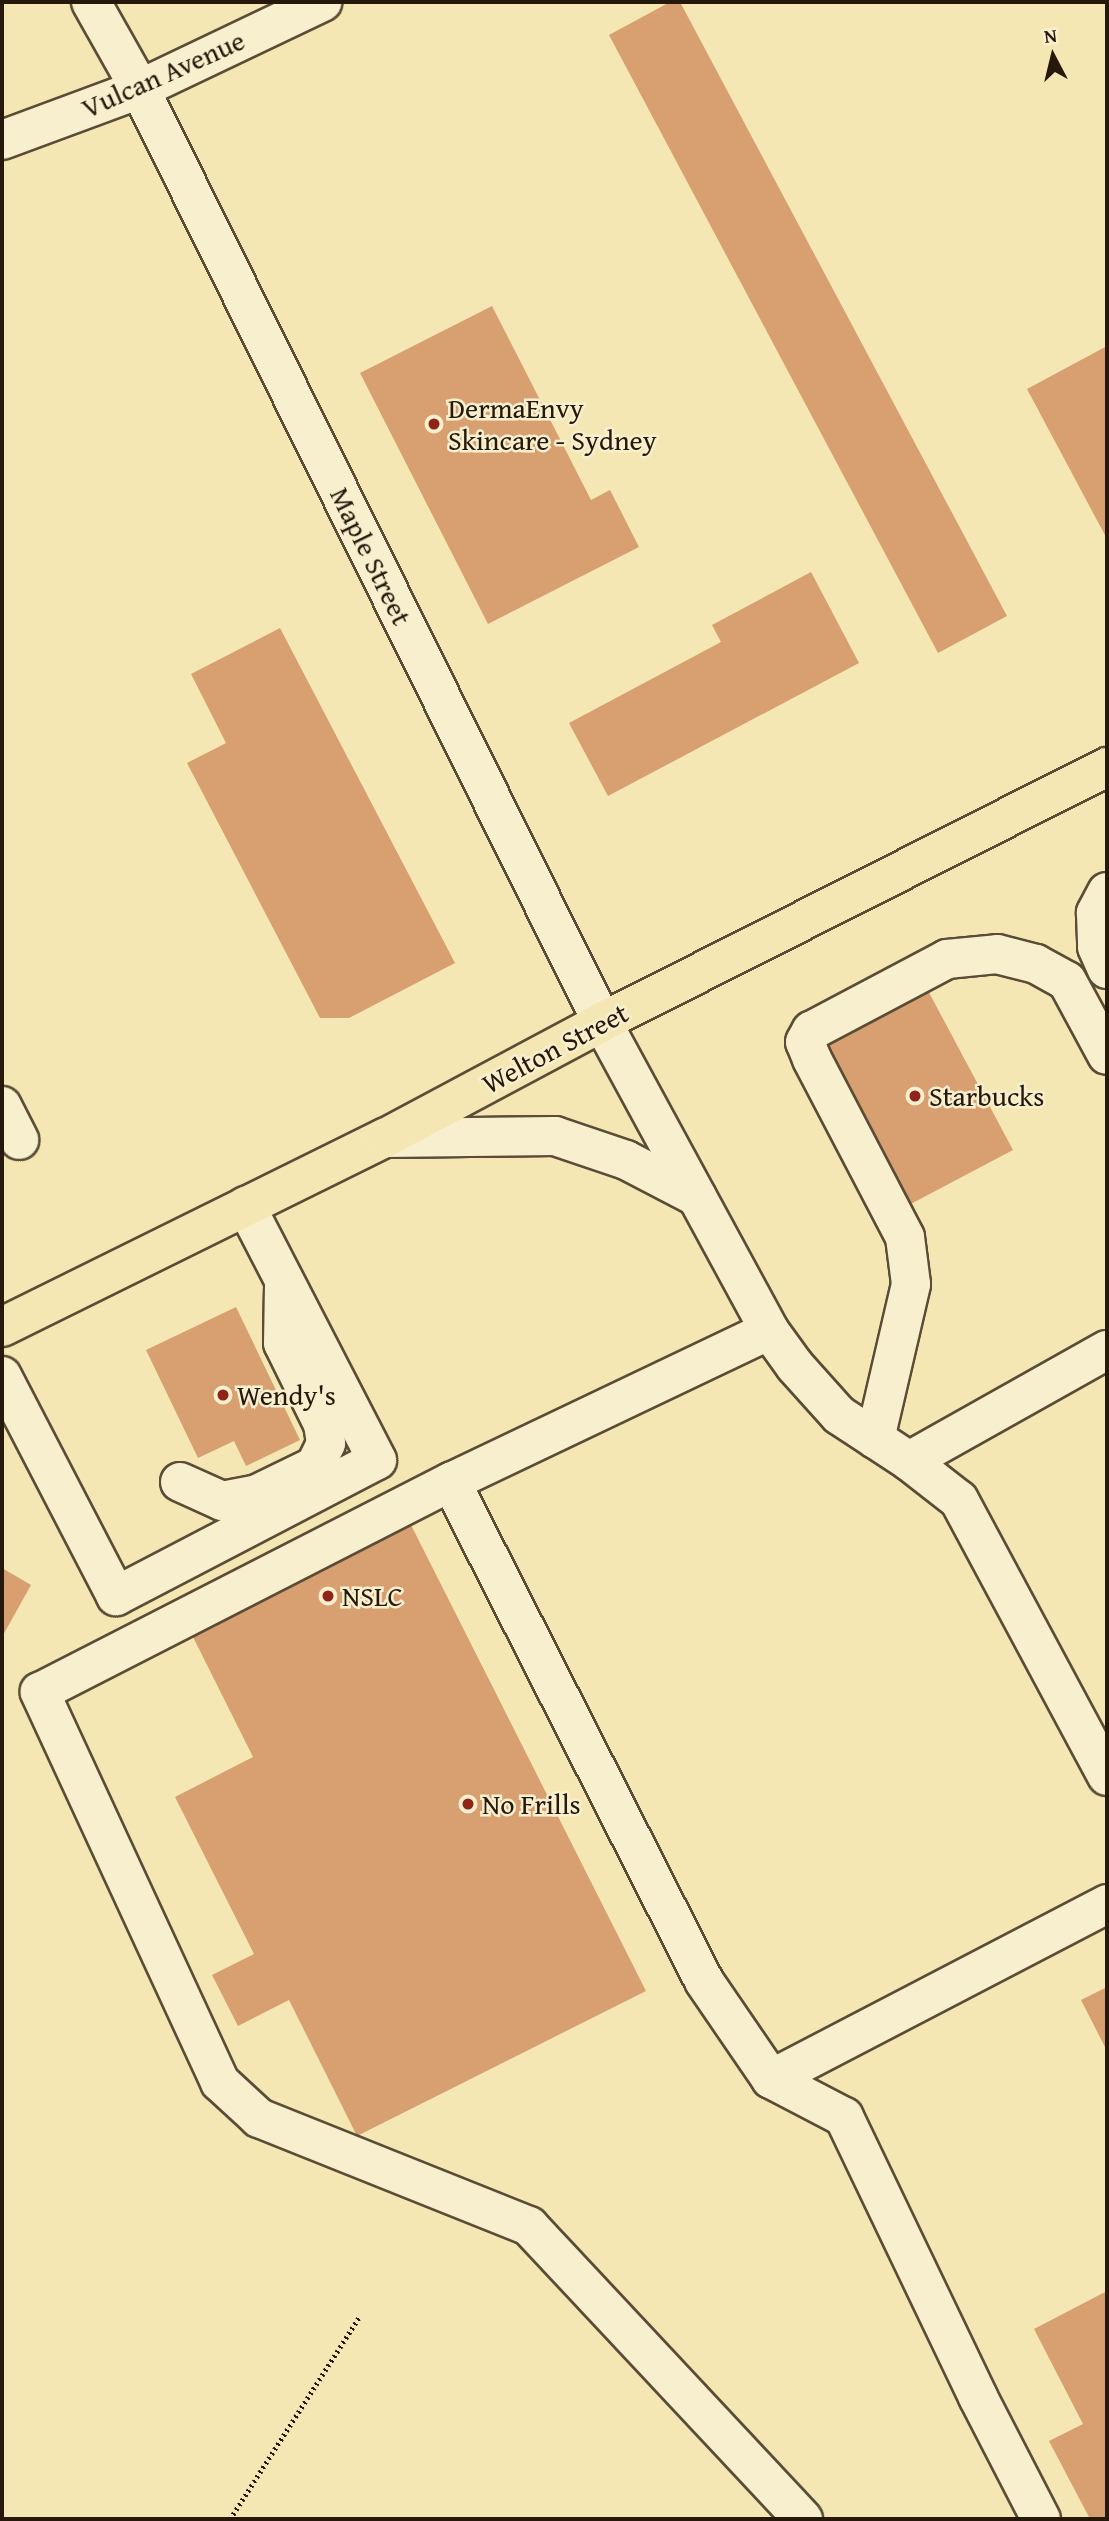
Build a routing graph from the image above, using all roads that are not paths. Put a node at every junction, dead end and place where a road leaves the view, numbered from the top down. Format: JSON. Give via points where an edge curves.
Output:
{"nodes":[{"id":1,"x":91,"y":2,"type":"edge"},
{"id":2,"x":322,"y":2,"type":"edge"},
{"id":3,"x":140,"y":89,"type":"junction"},
{"id":4,"x":2,"y":140,"type":"edge"},
{"id":5,"x":1107,"y":767,"type":"edge"},
{"id":6,"x":1107,"y":892,"type":"edge"},
{"id":7,"x":1107,"y":969,"type":"edge"},
{"id":8,"x":602,"y":1022,"type":"junction"},
{"id":9,"x":1107,"y":1055,"type":"edge"},
{"id":10,"x":2,"y":1105,"type":"edge"},
{"id":11,"x":385,"y":1138,"type":"junction"},
{"id":12,"x":19,"y":1140,"type":"dead end"},
{"id":13,"x":697,"y":1197,"type":"junction"},
{"id":14,"x":246,"y":1206,"type":"junction"},
{"id":15,"x":284,"y":1282,"type":"junction"},
{"id":16,"x":2,"y":1327,"type":"edge"},
{"id":17,"x":769,"y":1330,"type":"junction"},
{"id":18,"x":1107,"y":1350,"type":"edge"},
{"id":19,"x":2,"y":1376,"type":"edge"},
{"id":20,"x":11,"y":1413,"type":"edge"},
{"id":21,"x":875,"y":1439,"type":"junction"},
{"id":22,"x":909,"y":1461,"type":"junction"},
{"id":23,"x":180,"y":1482,"type":"dead end"},
{"id":24,"x":450,"y":1482,"type":"junction"},
{"id":25,"x":1107,"y":1776,"type":"edge"},
{"id":26,"x":1107,"y":1904,"type":"edge"},
{"id":27,"x":771,"y":2079,"type":"junction"},
{"id":28,"x":803,"y":2519,"type":"edge"},
{"id":29,"x":1041,"y":2519,"type":"edge"}],
"edges":[{"from":1,"to":3,"type":"street","name":"Maple Street"},
{"from":2,"to":3,"type":"street","name":"Vulcan Avenue"},
{"from":3,"to":4,"type":"street","name":"Vulcan Avenue"},
{"from":3,"to":8,"type":"street","name":"Maple Street"},
{"from":5,"to":8,"type":"main road","name":"Welton Street"},
{"from":6,"to":7,"type":"street","via":[[1096,913],[1097,947]]},
{"from":8,"to":11,"type":"main road","name":"Welton Street"},
{"from":8,"to":13,"type":"street","name":"Maple Street"},
{"from":9,"to":21,"type":"street","via":[[1067,981],[1036,964],[997,954],[947,959],[811,1031],[805,1042],[812,1059],[905,1237],[911,1284]]},
{"from":10,"to":12,"type":"street"},
{"from":11,"to":13,"type":"street","via":[[555,1136],[626,1160]]},
{"from":11,"to":14,"type":"main road","name":"Welton Street"},
{"from":13,"to":17,"type":"street","name":"Maple Street"},
{"from":14,"to":15,"type":"street"},
{"from":14,"to":16,"type":"main road","name":"Welton Street"},
{"from":15,"to":20,"type":"street","via":[[377,1460],[116,1596]]},
{"from":15,"to":23,"type":"street","via":[[283,1343],[323,1424],[326,1443],[315,1466],[257,1494],[222,1501]]},
{"from":17,"to":21,"type":"street","name":"Maple Street","via":[[839,1415]]},
{"from":17,"to":24,"type":"street"},
{"from":18,"to":22,"type":"street"},
{"from":19,"to":20,"type":"street"},
{"from":21,"to":22,"type":"street","name":"Maple Street"},
{"from":22,"to":25,"type":"street","name":"Maple Street","via":[[959,1500]]},
{"from":24,"to":27,"type":"street","via":[[704,1981]]},
{"from":24,"to":28,"type":"street","via":[[40,1692],[220,2082],[260,2118],[529,2226]]},
{"from":26,"to":27,"type":"street"},
{"from":27,"to":29,"type":"street","via":[[845,2117]]}]}
